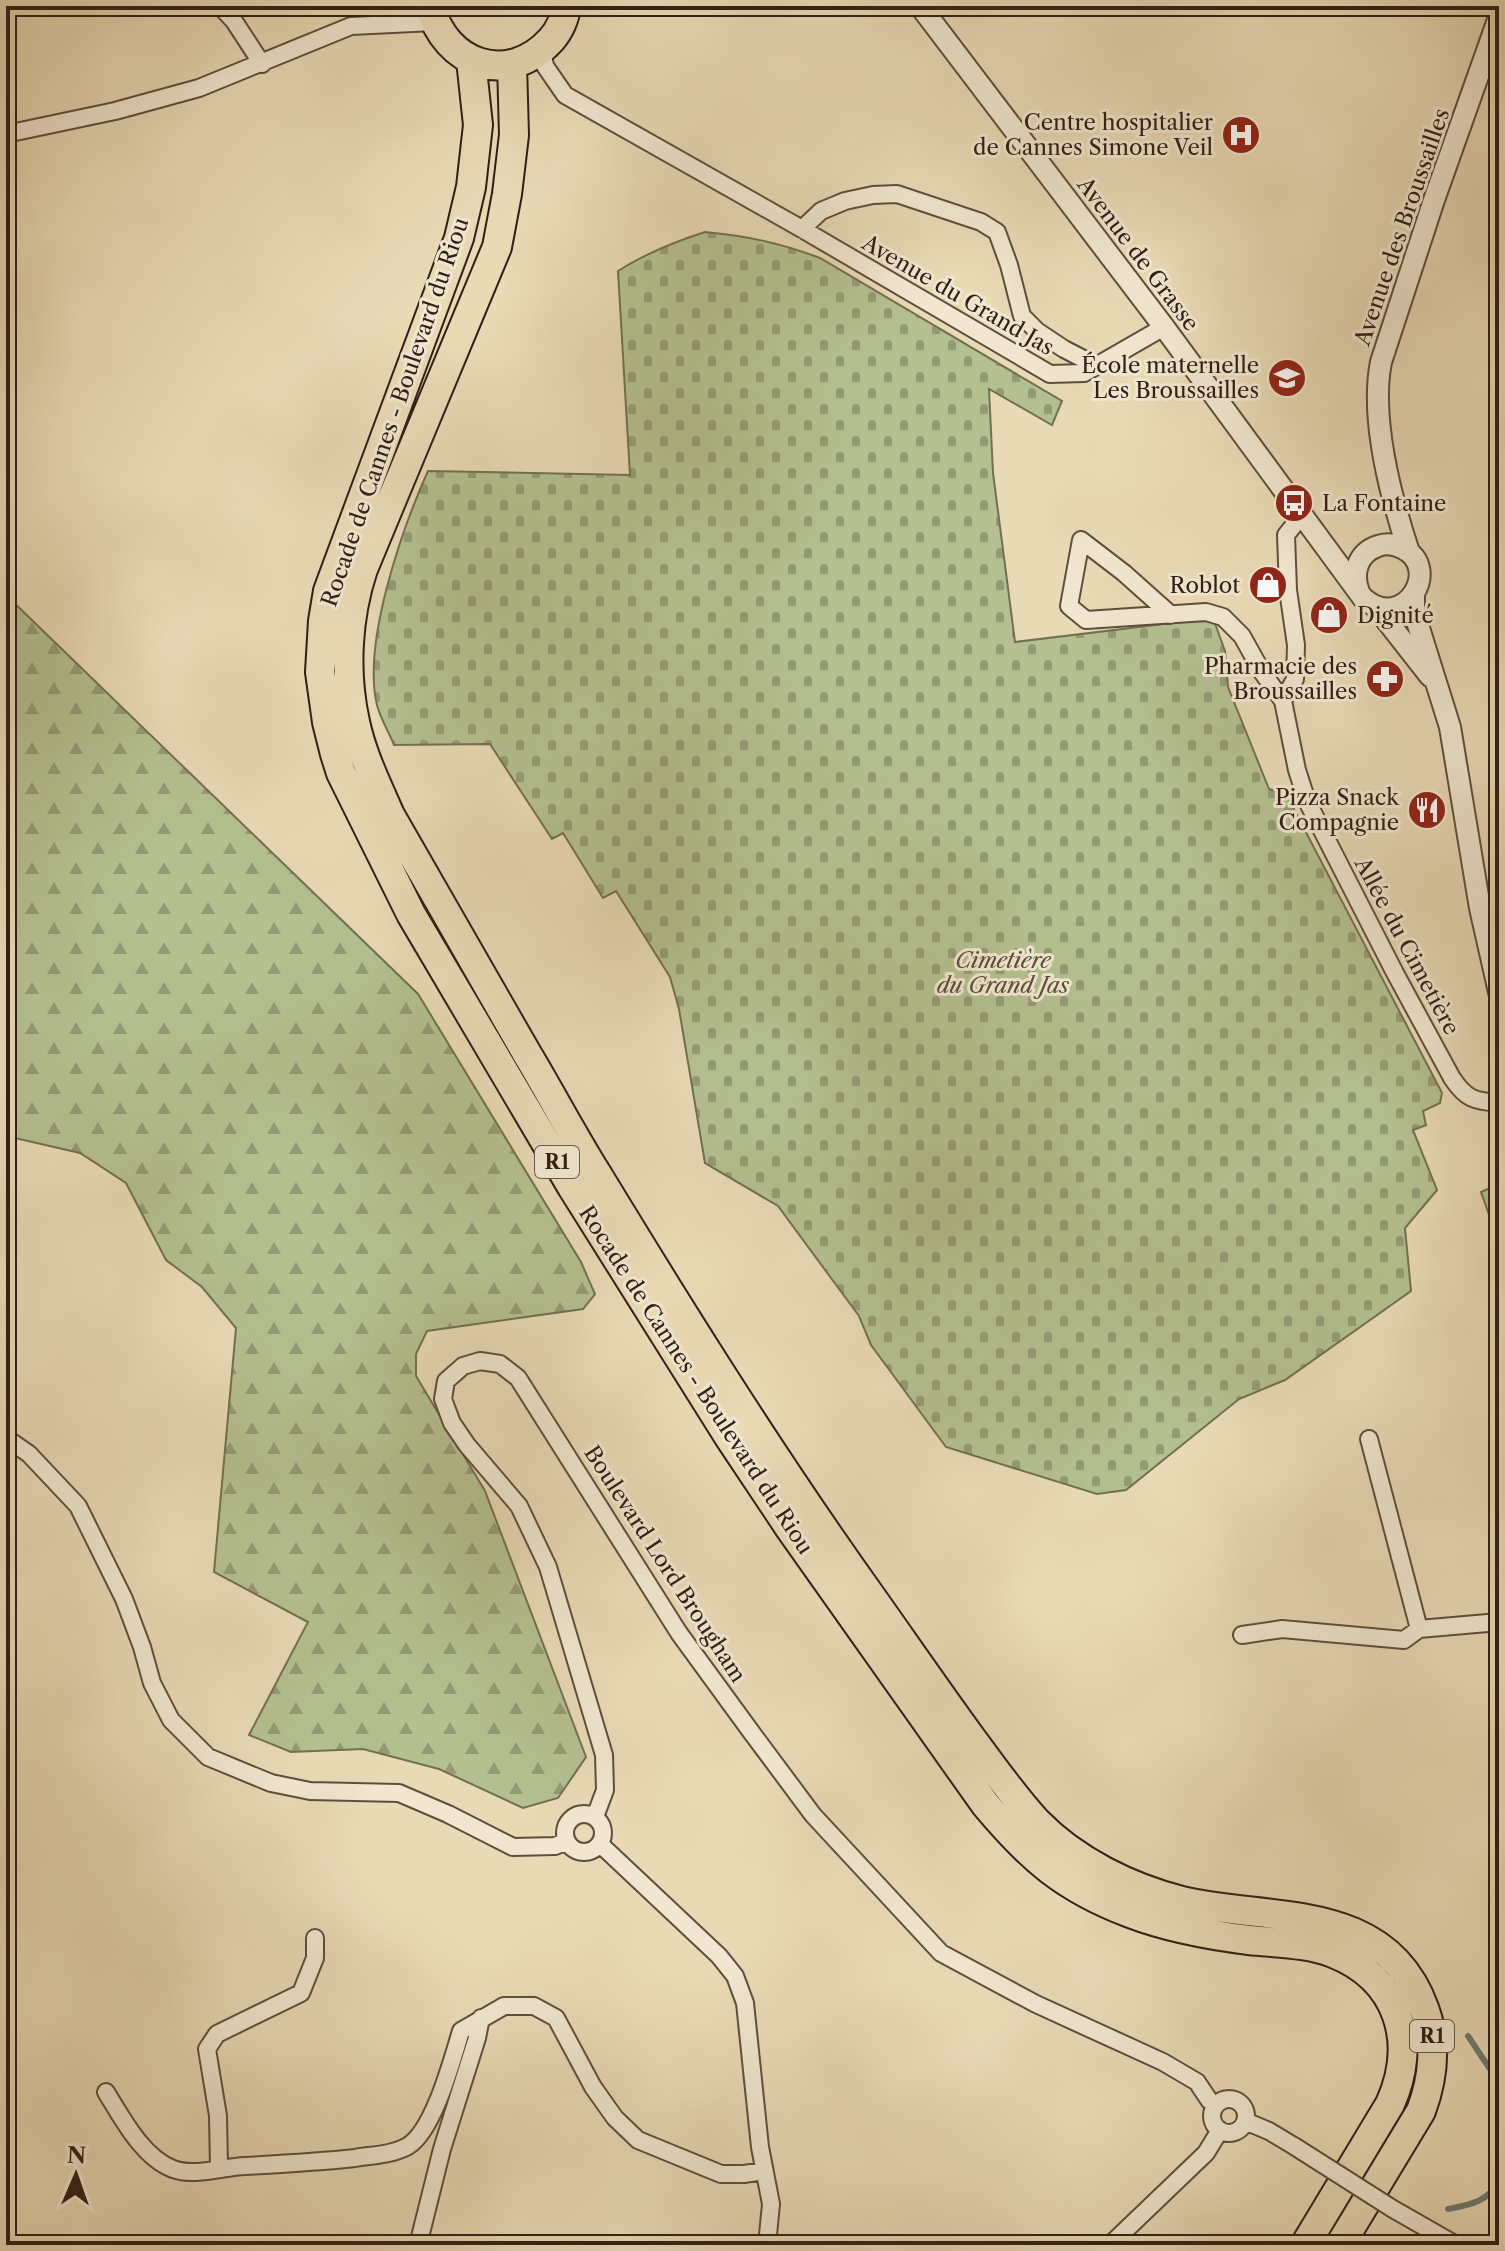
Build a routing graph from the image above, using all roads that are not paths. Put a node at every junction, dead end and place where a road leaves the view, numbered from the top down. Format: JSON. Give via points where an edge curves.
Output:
{"nodes":[{"id":1,"x":220,"y":6,"type":"edge"},
{"id":2,"x":566,"y":6,"type":"edge"},
{"id":3,"x":920,"y":6,"type":"edge"},
{"id":4,"x":432,"y":14,"type":"edge"},
{"id":5,"x":1499,"y":17,"type":"edge"},
{"id":6,"x":542,"y":50,"type":"junction"},
{"id":7,"x":471,"y":60,"type":"junction"},
{"id":8,"x":262,"y":64,"type":"junction"},
{"id":9,"x":512,"y":64,"type":"junction"},
{"id":10,"x":6,"y":134,"type":"edge"},
{"id":11,"x":802,"y":229,"type":"junction"},
{"id":12,"x":1164,"y":327,"type":"junction"},
{"id":13,"x":1097,"y":366,"type":"junction"},
{"id":14,"x":1393,"y":503,"type":"junction"},
{"id":15,"x":1302,"y":515,"type":"junction"},
{"id":16,"x":1315,"y":533,"type":"junction"},
{"id":17,"x":1380,"y":545,"type":"junction"},
{"id":18,"x":1409,"y":552,"type":"junction"},
{"id":19,"x":1362,"y":557,"type":"junction"},
{"id":20,"x":1359,"y":592,"type":"junction"},
{"id":21,"x":1414,"y":595,"type":"junction"},
{"id":22,"x":1376,"y":607,"type":"junction"},
{"id":23,"x":1171,"y":615,"type":"junction"},
{"id":24,"x":1437,"y":685,"type":"junction"},
{"id":25,"x":1283,"y":701,"type":"junction"},
{"id":26,"x":1499,"y":992,"type":"edge"},
{"id":27,"x":1499,"y":1103,"type":"edge"},
{"id":28,"x":6,"y":1438,"type":"edge"},
{"id":29,"x":1369,"y":1439,"type":"dead end"},
{"id":30,"x":1499,"y":1622,"type":"edge"},
{"id":31,"x":1419,"y":1629,"type":"junction"},
{"id":32,"x":1242,"y":1635,"type":"dead end"},
{"id":33,"x":595,"y":1817,"type":"junction"},
{"id":34,"x":567,"y":1841,"type":"junction"},
{"id":35,"x":600,"y":1844,"type":"junction"},
{"id":36,"x":315,"y":1938,"type":"dead end"},
{"id":37,"x":481,"y":2018,"type":"junction"},
{"id":38,"x":106,"y":2092,"type":"dead end"},
{"id":39,"x":1216,"y":2105,"type":"junction"},
{"id":40,"x":1245,"y":2121,"type":"junction"},
{"id":41,"x":1220,"y":2130,"type":"junction"},
{"id":42,"x":219,"y":2168,"type":"junction"},
{"id":43,"x":764,"y":2171,"type":"junction"},
{"id":44,"x":418,"y":2245,"type":"edge"},
{"id":45,"x":767,"y":2245,"type":"edge"},
{"id":46,"x":1110,"y":2245,"type":"edge"},
{"id":47,"x":1305,"y":2245,"type":"edge"},
{"id":48,"x":1340,"y":2245,"type":"edge"},
{"id":49,"x":1456,"y":2245,"type":"edge"}],
"edges":[{"from":1,"to":8,"type":"street"},
{"from":2,"to":6,"type":"highway","via":[[557,34]]},
{"from":3,"to":12,"type":"street","name":"Avenue de Grasse"},
{"from":4,"to":7,"type":"highway","via":[[443,38]]},
{"from":4,"to":8,"type":"street","via":[[351,26]]},
{"from":5,"to":14,"type":"street","name":"Avenue des Broussailles","via":[[1378,375],[1381,435]]},
{"from":6,"to":9,"type":"highway"},
{"from":6,"to":11,"type":"street","name":"Avenue du Grand Jas","via":[[545,66],[565,95]]},
{"from":7,"to":9,"type":"highway"},
{"from":7,"to":47,"type":"highway","name":"Rocade de Cannes - Boulevard du Riou","number":"R1","via":[[478,125],[459,238],[328,591],[320,672],[341,773],[411,914],[572,1187],[729,1437],[1006,1829],[1046,1868],[1097,1900],[1202,1934],[1330,1952],[1353,1962],[1383,1989],[1395,2010],[1404,2051],[1396,2090]]},
{"from":8,"to":10,"type":"street","via":[[143,104]]},
{"from":9,"to":48,"type":"highway","name":"Rocade de Cannes - Boulevard du Riou","number":"R1","via":[[514,135],[497,247],[363,569],[352,612],[349,677],[367,761],[390,815],[612,1198],[812,1513],[1039,1824],[1120,1879],[1181,1900],[1323,1921],[1350,1930],[1376,1943],[1411,1981],[1429,2022],[1430,2087],[1421,2111]]},
{"from":11,"to":13,"type":"street","name":"Avenue du Grand Jas","via":[[1050,374],[1084,373]]},
{"from":11,"to":13,"type":"street","name":"Avenue du Grand Jas","via":[[821,211],[845,201],[897,194],[981,222],[997,232],[1022,316],[1037,331]]},
{"from":12,"to":13,"type":"street","name":"Avenue du Grand Jas"},
{"from":12,"to":15,"type":"street","name":"Avenue de Grasse"},
{"from":14,"to":17,"type":"street","name":"Avenue des Broussailles"},
{"from":14,"to":18,"type":"street","name":"Avenue des Broussailles"},
{"from":15,"to":16,"type":"street","name":"Avenue de Grasse"},
{"from":15,"to":25,"type":"street","via":[[1286,535],[1296,645],[1295,679]]},
{"from":16,"to":19,"type":"street","name":"Avenue de Grasse"},
{"from":16,"to":20,"type":"street","name":"Avenue de Grasse"},
{"from":17,"to":18,"type":"street"},
{"from":17,"to":19,"type":"street"},
{"from":18,"to":21,"type":"street","via":[[1419,568]]},
{"from":19,"to":20,"type":"street","via":[[1355,574]]},
{"from":20,"to":22,"type":"street"},
{"from":21,"to":22,"type":"street","via":[[1397,608]]},
{"from":21,"to":24,"type":"street","via":[[1414,612]]},
{"from":22,"to":24,"type":"street"},
{"from":23,"to":23,"type":"street","name":"Allée du Cimetière","via":[[1124,573],[1081,540],[1069,606],[1086,620]]},
{"from":23,"to":25,"type":"street","name":"Allée du Cimetière","via":[[1206,612],[1223,617],[1242,636]]},
{"from":24,"to":26,"type":"street","via":[[1450,727]]},
{"from":25,"to":27,"type":"street","name":"Allée du Cimetière","via":[[1307,801],[1395,973],[1462,1093]]},
{"from":28,"to":34,"type":"street","via":[[29,1454],[78,1506],[124,1599],[152,1683],[171,1720],[208,1757],[271,1783],[310,1791],[399,1793],[513,1847]]},
{"from":29,"to":31,"type":"street"},
{"from":30,"to":31,"type":"street"},
{"from":31,"to":32,"type":"street","via":[[1404,1640],[1282,1629]]},
{"from":33,"to":34,"type":"street","via":[[585,1814],[568,1822]]},
{"from":33,"to":35,"type":"street","name":"Boulevard Lord Brougham","via":[[602,1824]]},
{"from":33,"to":39,"type":"street","name":"Boulevard Lord Brougham","via":[[605,1790],[604,1755],[548,1567],[519,1506],[467,1445],[443,1399],[446,1381],[463,1366],[480,1361],[500,1364],[518,1378],[679,1633],[785,1778],[941,1953],[1163,2062],[1197,2082]]},
{"from":34,"to":35,"type":"street","via":[[576,1850],[589,1852]]},
{"from":35,"to":43,"type":"street","via":[[735,1976],[745,2003]]},
{"from":36,"to":42,"type":"street","via":[[315,1958],[301,1993],[217,2034],[207,2049],[218,2116]]},
{"from":37,"to":42,"type":"street","via":[[461,2031],[425,2127],[409,2145],[385,2154],[313,2163]]},
{"from":37,"to":43,"type":"street","via":[[504,2006],[534,2006],[556,2018],[593,2087],[638,2140],[721,2174]]},
{"from":37,"to":44,"type":"street"},
{"from":38,"to":42,"type":"street","via":[[129,2130],[157,2160],[193,2173]]},
{"from":39,"to":40,"type":"street","via":[[1238,2101]]},
{"from":39,"to":41,"type":"street","via":[[1213,2118]]},
{"from":40,"to":41,"type":"street","via":[[1237,2130]]},
{"from":40,"to":49,"type":"street","bridge":true},
{"from":41,"to":46,"type":"street","via":[[1206,2153]]},
{"from":43,"to":45,"type":"street","via":[[771,2204]]}]}
